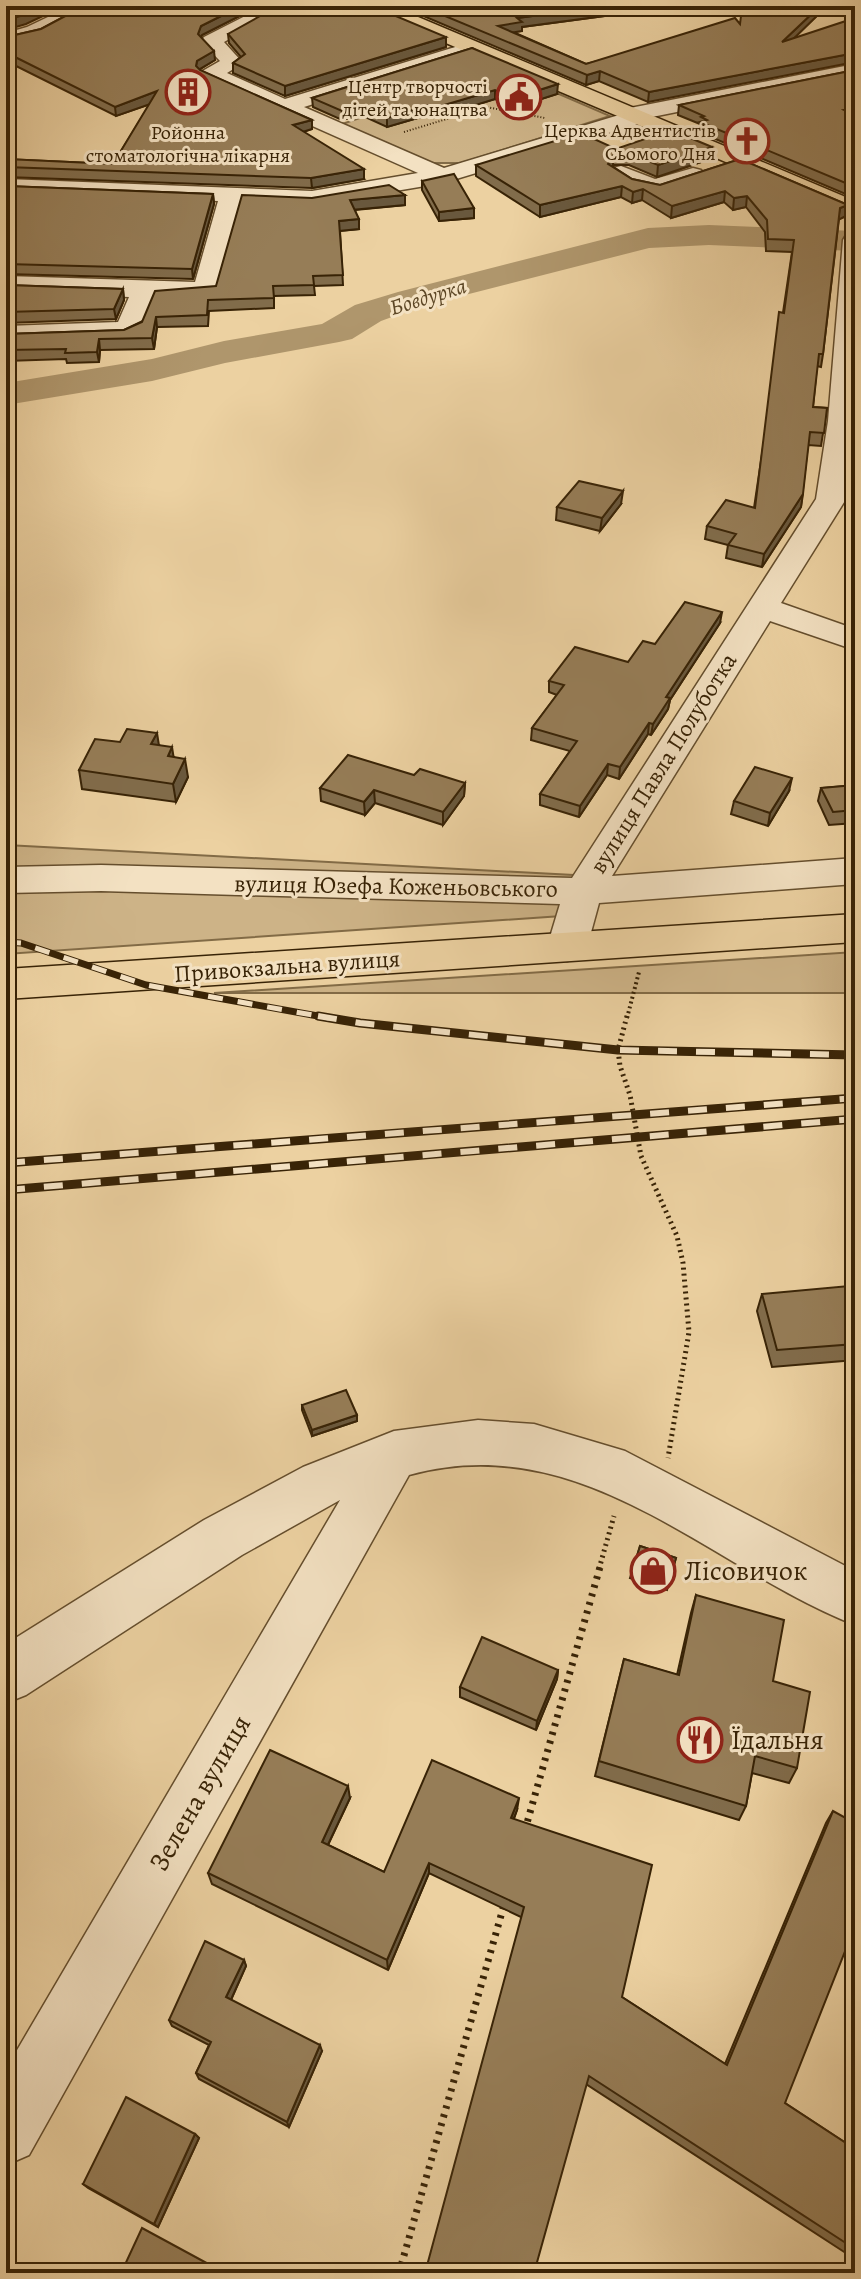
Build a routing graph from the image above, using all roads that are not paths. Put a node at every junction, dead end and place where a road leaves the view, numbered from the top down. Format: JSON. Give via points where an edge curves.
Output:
{"nodes":[{"id":1,"x":86,"y":6,"type":"edge"},
{"id":2,"x":280,"y":6,"type":"edge"},
{"id":3,"x":375,"y":6,"type":"edge"},
{"id":4,"x":6,"y":39,"type":"edge"},
{"id":5,"x":472,"y":48,"type":"junction"},
{"id":6,"x":855,"y":70,"type":"edge"},
{"id":7,"x":284,"y":106,"type":"junction"},
{"id":8,"x":633,"y":116,"type":"junction"},
{"id":9,"x":737,"y":160,"type":"junction"},
{"id":10,"x":621,"y":173,"type":"edge"},
{"id":11,"x":443,"y":176,"type":"junction"},
{"id":12,"x":6,"y":186,"type":"edge"},
{"id":13,"x":231,"y":197,"type":"junction"},
{"id":14,"x":855,"y":210,"type":"edge"},
{"id":15,"x":854,"y":242,"type":"edge"},
{"id":16,"x":6,"y":284,"type":"edge"},
{"id":17,"x":144,"y":290,"type":"junction"},
{"id":18,"x":6,"y":334,"type":"edge"},
{"id":19,"x":762,"y":607,"type":"junction"},
{"id":20,"x":855,"y":640,"type":"edge"},
{"id":21,"x":855,"y":871,"type":"edge"},
{"id":22,"x":6,"y":880,"type":"edge"},
{"id":23,"x":583,"y":891,"type":"junction"},
{"id":24,"x":855,"y":928,"type":"edge"},
{"id":25,"x":567,"y":947,"type":"junction"},
{"id":26,"x":6,"y":984,"type":"edge"},
{"id":27,"x":394,"y":1454,"type":"junction"},
{"id":28,"x":855,"y":1599,"type":"edge"},
{"id":29,"x":6,"y":1676,"type":"edge"},
{"id":30,"x":6,"y":2132,"type":"edge"}],
"edges":[{"from":1,"to":4,"type":"street"},
{"from":2,"to":7,"type":"street","via":[[211,41],[233,63],[209,73]]},
{"from":3,"to":5,"type":"main road"},
{"from":5,"to":7,"type":"street"},
{"from":5,"to":8,"type":"main road"},
{"from":6,"to":8,"type":"street"},
{"from":7,"to":11,"type":"street"},
{"from":8,"to":9,"type":"main road"},
{"from":8,"to":11,"type":"street"},
{"from":9,"to":10,"type":"street","via":[[659,187]]},
{"from":9,"to":14,"type":"main road"},
{"from":11,"to":13,"type":"street","via":[[312,198]]},
{"from":12,"to":13,"type":"street"},
{"from":13,"to":17,"type":"street","via":[[206,289]]},
{"from":15,"to":19,"type":"street","name":"вулиця Павла Полуботка","via":[[842,421],[831,499]]},
{"from":16,"to":17,"type":"street"},
{"from":17,"to":18,"type":"street","via":[[132,325],[124,330]]},
{"from":19,"to":20,"type":"street"},
{"from":19,"to":23,"type":"street","name":"вулиця Павла Полуботка"},
{"from":21,"to":23,"type":"street","name":"вулиця Павла Полуботка"},
{"from":22,"to":23,"type":"street","name":"вулиця Юзефа Коженьовського"},
{"from":23,"to":25,"type":"street","name":"вулиця Юзефа Коженьовського"},
{"from":24,"to":25,"type":"main road"},
{"from":25,"to":26,"type":"main road","name":"Привокзальна вулиця"},
{"from":27,"to":28,"type":"street","via":[[465,1442],[526,1446],[590,1461]]},
{"from":27,"to":29,"type":"street","via":[[340,1473],[257,1515]]},
{"from":27,"to":30,"type":"street","name":"Зелена вулиця"}]}
